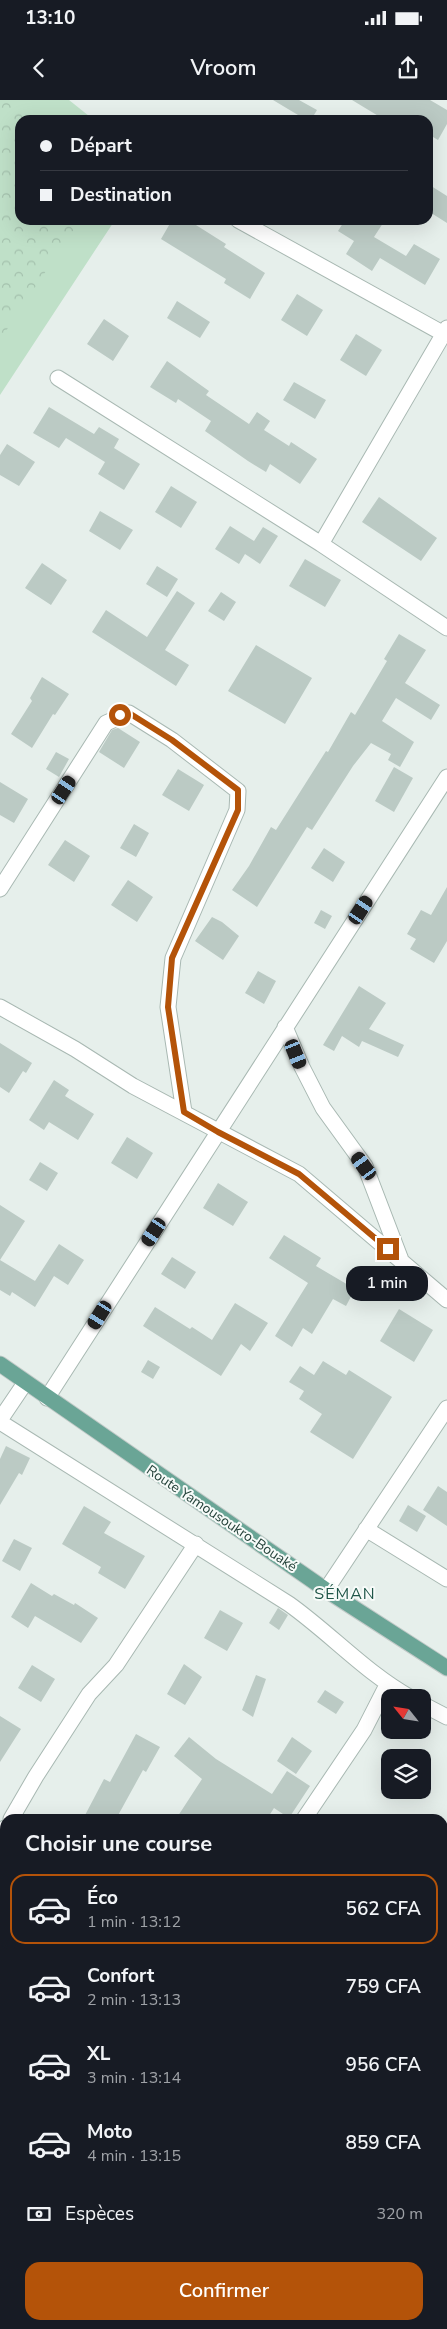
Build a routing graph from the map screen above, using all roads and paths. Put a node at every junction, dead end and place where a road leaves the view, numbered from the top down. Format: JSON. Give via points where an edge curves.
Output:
{"nodes":[{"id":1,"x":247,"y":225,"type":"edge"},
{"id":2,"x":445,"y":331,"type":"edge"},
{"id":3,"x":58,"y":378,"type":"dead end"},
{"id":4,"x":321,"y":544,"type":"junction"},
{"id":5,"x":447,"y":628,"type":"edge"},
{"id":6,"x":447,"y":777,"type":"edge"},
{"id":7,"x":0,"y":889,"type":"edge"},
{"id":8,"x":0,"y":1007,"type":"edge"},
{"id":9,"x":285,"y":1027,"type":"junction"},
{"id":10,"x":184,"y":1112,"type":"junction"},
{"id":11,"x":218,"y":1132,"type":"junction"},
{"id":12,"x":402,"y":1261,"type":"junction"},
{"id":13,"x":447,"y":1300,"type":"edge"},
{"id":14,"x":0,"y":1364,"type":"edge"},
{"id":15,"x":25,"y":1383,"type":"junction"},
{"id":16,"x":47,"y":1398,"type":"junction"},
{"id":17,"x":447,"y":1408,"type":"edge"},
{"id":18,"x":0,"y":1421,"type":"edge"},
{"id":19,"x":366,"y":1530,"type":"junction"},
{"id":20,"x":196,"y":1544,"type":"junction"},
{"id":21,"x":447,"y":1579,"type":"edge"},
{"id":22,"x":326,"y":1590,"type":"junction"},
{"id":23,"x":447,"y":1668,"type":"edge"},
{"id":24,"x":387,"y":1685,"type":"junction"},
{"id":25,"x":394,"y":1689,"type":"edge"},
{"id":26,"x":431,"y":1709,"type":"edge"},
{"id":27,"x":447,"y":1717,"type":"edge"},
{"id":28,"x":13,"y":1814,"type":"edge"},
{"id":29,"x":307,"y":1814,"type":"edge"}],
"edges":[{"from":1,"to":2,"type":"street"},
{"from":2,"to":4,"type":"street"},
{"from":3,"to":4,"type":"street"},
{"from":4,"to":5,"type":"street"},
{"from":6,"to":9,"type":"street"},
{"from":7,"to":10,"type":"street","via":[[106,723],[120,715],[129,713],[172,740],[238,790],[238,810],[172,958],[168,1007]]},
{"from":8,"to":10,"type":"street","via":[[75,1048],[133,1086]]},
{"from":9,"to":11,"type":"street"},
{"from":9,"to":12,"type":"street","via":[[322,1108],[364,1166]]},
{"from":10,"to":11,"type":"street"},
{"from":11,"to":12,"type":"street","via":[[299,1174]]},
{"from":11,"to":16,"type":"street"},
{"from":12,"to":13,"type":"street"},
{"from":14,"to":15,"type":"main road","name":"Route Yamousoukro-Bouaké"},
{"from":15,"to":16,"type":"main road","name":"Route Yamousoukro-Bouaké"},
{"from":15,"to":18,"type":"street"},
{"from":16,"to":22,"type":"main road","name":"Route Yamousoukro-Bouaké"},
{"from":17,"to":19,"type":"street"},
{"from":18,"to":20,"type":"street"},
{"from":19,"to":21,"type":"street"},
{"from":19,"to":22,"type":"street"},
{"from":20,"to":24,"type":"street","via":[[316,1623]]},
{"from":20,"to":28,"type":"street","via":[[116,1665],[89,1694]]},
{"from":22,"to":23,"type":"main road","name":"Route Yamousoukro-Bouaké"},
{"from":24,"to":25,"type":"street"},
{"from":24,"to":29,"type":"street","via":[[364,1730]]},
{"from":26,"to":27,"type":"street"}]}
